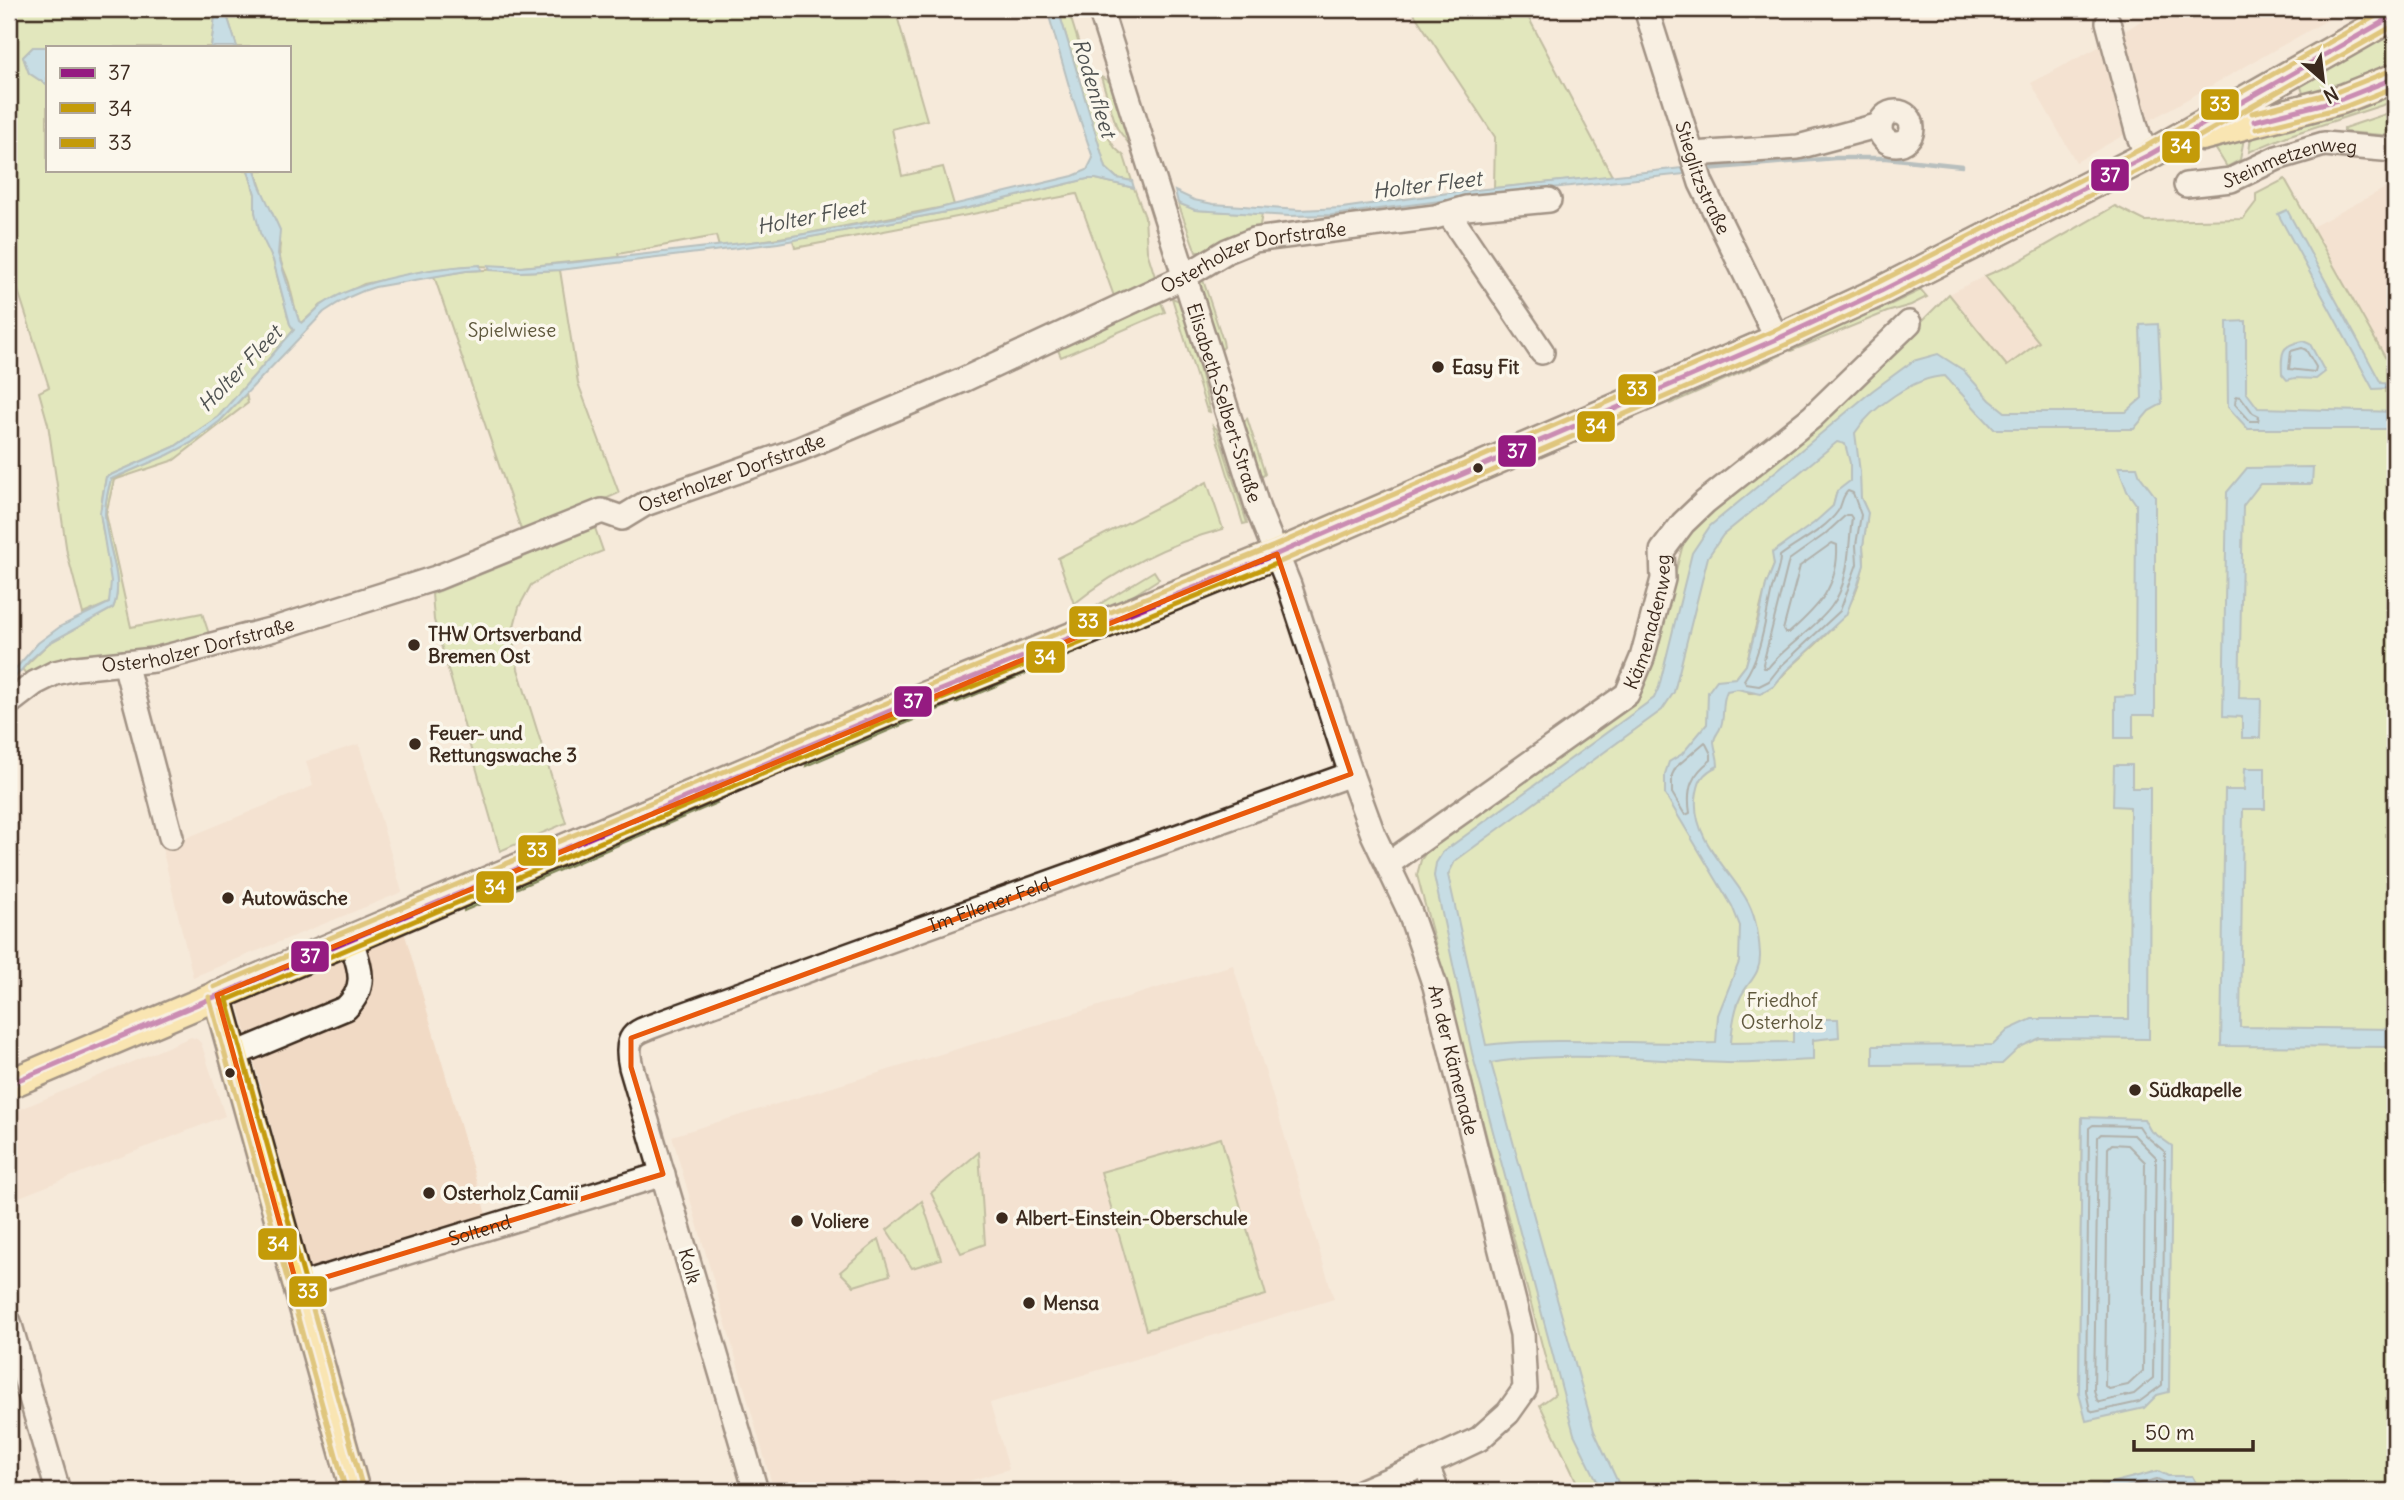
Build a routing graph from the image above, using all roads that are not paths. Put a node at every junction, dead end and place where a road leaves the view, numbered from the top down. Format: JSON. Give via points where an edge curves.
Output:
{"nodes":[{"id":1,"x":1100,"y":9,"type":"edge"},
{"id":2,"x":1646,"y":9,"type":"edge"},
{"id":3,"x":2395,"y":15,"type":"edge"},
{"id":4,"x":2108,"y":22,"type":"dead end"},
{"id":5,"x":2294,"y":71,"type":"junction"},
{"id":6,"x":2395,"y":78,"type":"edge"},
{"id":7,"x":2304,"y":109,"type":"junction"},
{"id":8,"x":2244,"y":112,"type":"junction"},
{"id":9,"x":1880,"y":125,"type":"dead end"},
{"id":10,"x":2159,"y":149,"type":"junction"},
{"id":11,"x":2395,"y":150,"type":"edge"},
{"id":12,"x":1693,"y":154,"type":"junction"},
{"id":13,"x":2186,"y":185,"type":"dead end"},
{"id":14,"x":1549,"y":200,"type":"dead end"},
{"id":15,"x":1449,"y":214,"type":"junction"},
{"id":16,"x":1184,"y":277,"type":"junction"},
{"id":17,"x":1909,"y":323,"type":"dead end"},
{"id":18,"x":1777,"y":339,"type":"junction"},
{"id":19,"x":1542,"y":352,"type":"dead end"},
{"id":20,"x":1276,"y":554,"type":"junction"},
{"id":21,"x":125,"y":663,"type":"junction"},
{"id":22,"x":9,"y":703,"type":"edge"},
{"id":23,"x":1351,"y":774,"type":"junction"},
{"id":24,"x":171,"y":837,"type":"dead end"},
{"id":25,"x":1388,"y":864,"type":"junction"},
{"id":26,"x":351,"y":940,"type":"junction"},
{"id":27,"x":217,"y":995,"type":"junction"},
{"id":28,"x":630,"y":1040,"type":"joint"},
{"id":29,"x":233,"y":1055,"type":"junction"},
{"id":30,"x":9,"y":1084,"type":"edge"},
{"id":31,"x":663,"y":1174,"type":"junction"},
{"id":32,"x":297,"y":1286,"type":"junction"},
{"id":33,"x":9,"y":1322,"type":"edge"},
{"id":34,"x":1426,"y":1464,"type":"junction"},
{"id":35,"x":58,"y":1491,"type":"edge"},
{"id":36,"x":355,"y":1491,"type":"edge"},
{"id":37,"x":756,"y":1491,"type":"edge"},
{"id":38,"x":1362,"y":1491,"type":"edge"},
{"id":39,"x":1437,"y":1491,"type":"edge"}],
"edges":[{"from":1,"to":16,"type":"street","name":"Elisabeth-Selbert-Straße"},
{"from":2,"to":12,"type":"street","name":"Stieglitzstraße"},
{"from":3,"to":5,"type":"main road"},
{"from":4,"to":10,"type":"street","via":[[2138,134]]},
{"from":5,"to":7,"type":"main road","via":[[2296,97]]},
{"from":5,"to":8,"type":"main road"},
{"from":6,"to":7,"type":"main road"},
{"from":7,"to":8,"type":"main road"},
{"from":8,"to":10,"type":"main road"},
{"from":9,"to":12,"type":"street","via":[[1798,147]]},
{"from":10,"to":18,"type":"main road","via":[[1906,279]]},
{"from":11,"to":13,"type":"street","name":"Steinmetzenweg","via":[[2323,144],[2277,158],[2231,180]]},
{"from":12,"to":18,"type":"street","name":"Stieglitzstraße","via":[[1701,183]]},
{"from":14,"to":15,"type":"street","name":"Osterholzer Dorfstraße","via":[[1466,208]]},
{"from":15,"to":16,"type":"street","name":"Osterholzer Dorfstraße","via":[[1254,240]]},
{"from":15,"to":19,"type":"street"},
{"from":16,"to":20,"type":"street","name":"Elisabeth-Selbert-Straße"},
{"from":16,"to":21,"type":"street","name":"Osterholzer Dorfstraße","via":[[924,397],[800,449],[645,504],[622,518],[602,511],[436,578],[359,603],[154,660]]},
{"from":17,"to":25,"type":"street","name":"Kämenadenweg","via":[[1812,417],[1705,502],[1662,551],[1664,579],[1627,694]]},
{"from":18,"to":20,"type":"main road"},
{"from":20,"to":23,"type":"street","name":"An der Kämenade"},
{"from":20,"to":26,"type":"main road","via":[[899,707]]},
{"from":21,"to":22,"type":"street","name":"Osterholzer Dorfstraße","via":[[55,673]]},
{"from":21,"to":24,"type":"street"},
{"from":23,"to":25,"type":"street","name":"An der Kämenade"},
{"from":23,"to":28,"type":"street","name":"Im Ellener Feld","via":[[644,1029]]},
{"from":25,"to":34,"type":"street","name":"An der Kämenade","via":[[1435,986],[1522,1335],[1525,1389],[1479,1438]]},
{"from":26,"to":27,"type":"main road"},
{"from":26,"to":29,"type":"street","via":[[361,982],[352,1002]]},
{"from":27,"to":29,"type":"main road"},
{"from":27,"to":30,"type":"main road"},
{"from":28,"to":31,"type":"street","name":"Kolk","via":[[631,1067]]},
{"from":29,"to":32,"type":"main road"},
{"from":31,"to":32,"type":"street","name":"Soltend"},
{"from":31,"to":37,"type":"street","name":"Kolk"},
{"from":32,"to":36,"type":"main road"},
{"from":33,"to":35,"type":"street"},
{"from":34,"to":38,"type":"street","name":"An der Kämenade"},
{"from":34,"to":39,"type":"street"}]}
